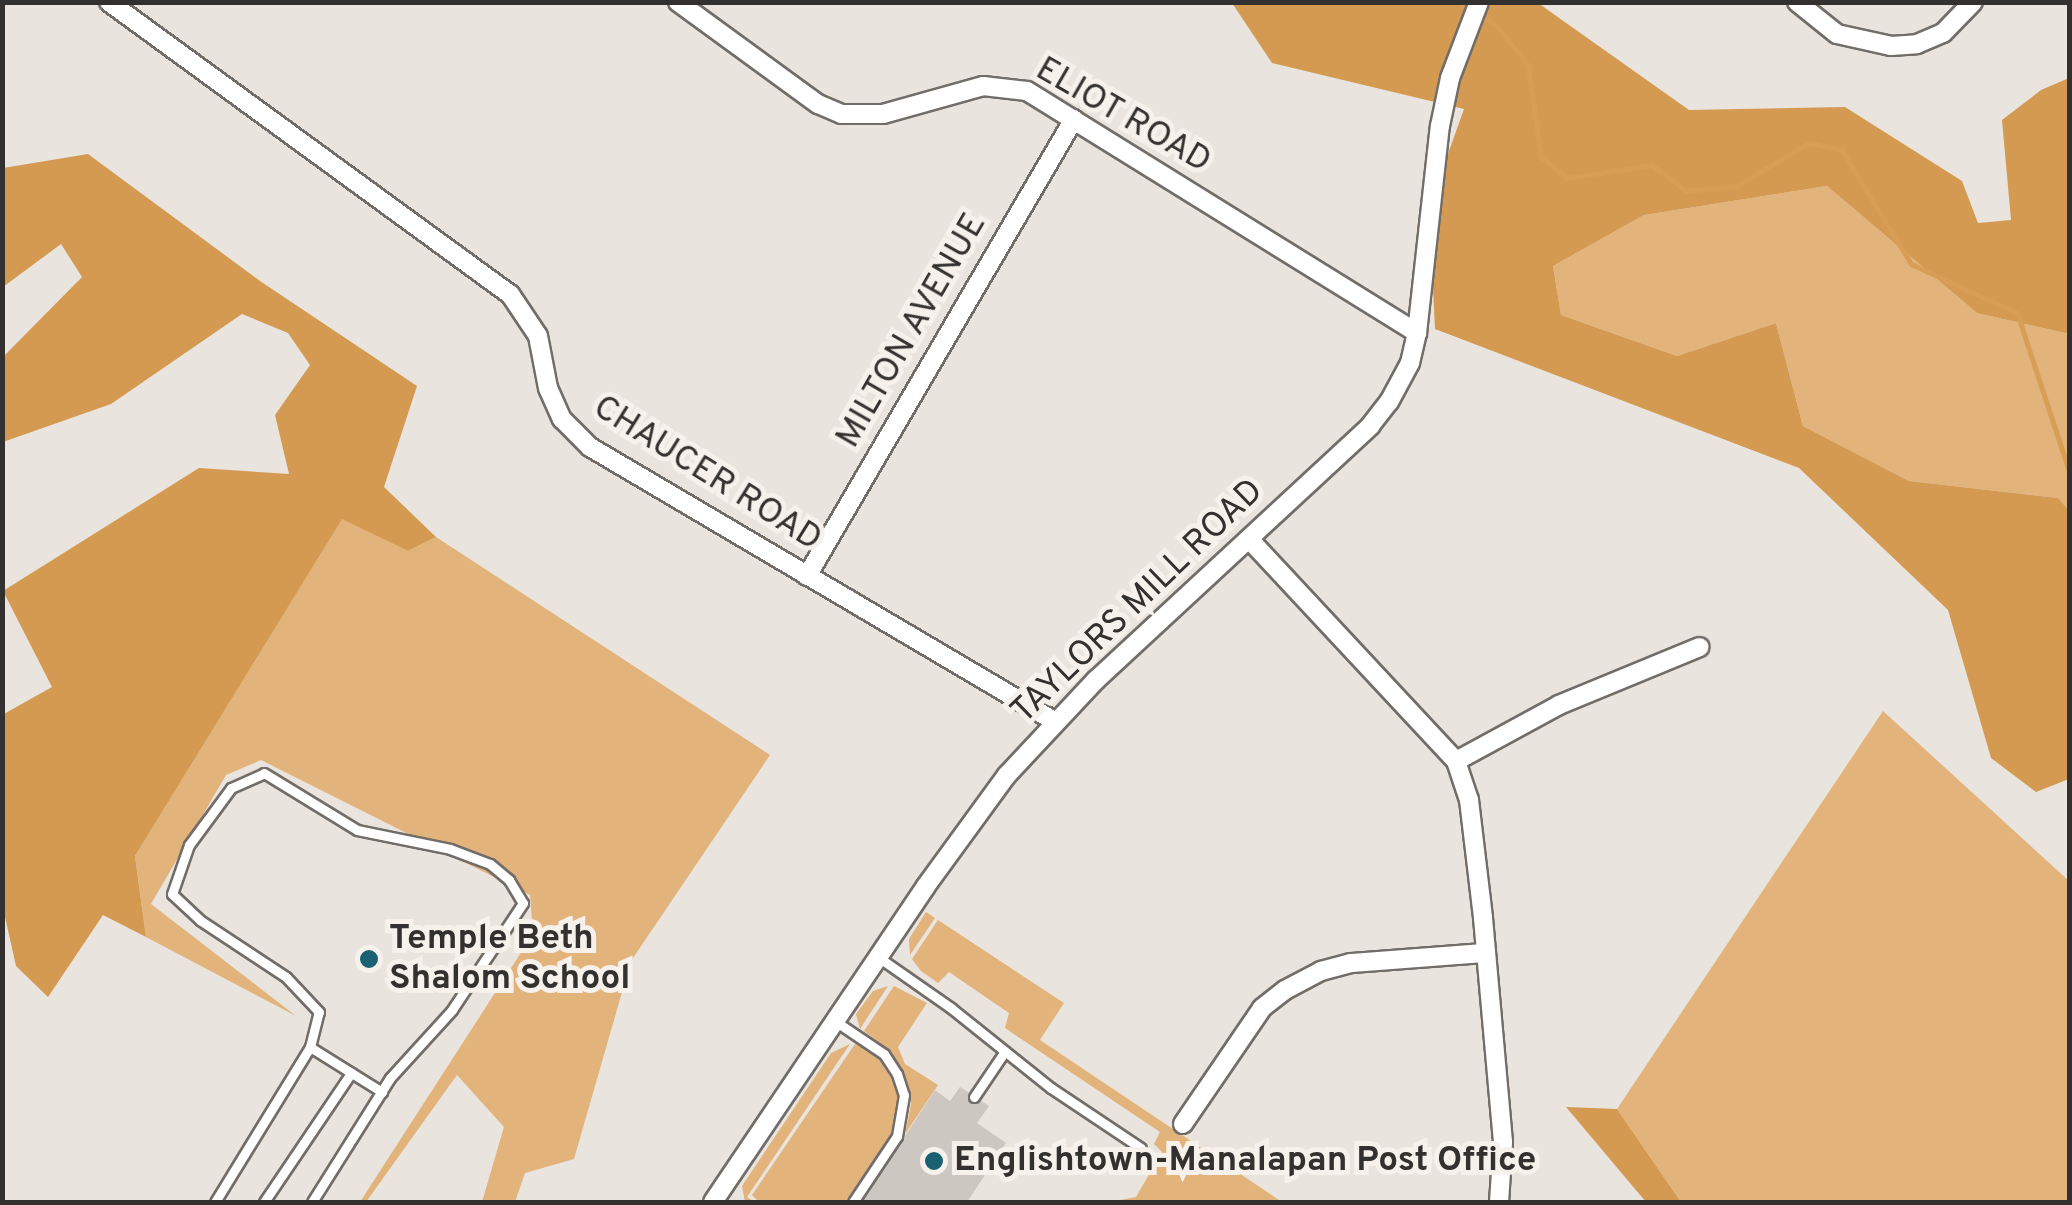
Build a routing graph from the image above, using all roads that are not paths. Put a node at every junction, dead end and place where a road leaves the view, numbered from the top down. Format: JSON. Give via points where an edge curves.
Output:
{"nodes":[{"id":1,"x":109,"y":2,"type":"edge"},
{"id":2,"x":678,"y":2,"type":"edge"},
{"id":3,"x":1479,"y":2,"type":"edge"},
{"id":4,"x":1797,"y":2,"type":"edge"},
{"id":5,"x":1973,"y":2,"type":"edge"},
{"id":6,"x":1074,"y":119,"type":"junction"},
{"id":7,"x":1417,"y":332,"type":"junction"},
{"id":8,"x":1250,"y":539,"type":"junction"},
{"id":9,"x":807,"y":576,"type":"junction"},
{"id":10,"x":1700,"y":647,"type":"dead end"},
{"id":11,"x":1056,"y":722,"type":"junction"},
{"id":12,"x":1456,"y":762,"type":"junction"},
{"id":13,"x":1485,"y":953,"type":"junction"},
{"id":14,"x":878,"y":957,"type":"junction"},
{"id":15,"x":835,"y":1021,"type":"junction"},
{"id":16,"x":310,"y":1047,"type":"junction"},
{"id":17,"x":1005,"y":1051,"type":"junction"},
{"id":18,"x":351,"y":1073,"type":"junction"},
{"id":19,"x":382,"y":1092,"type":"junction"},
{"id":20,"x":974,"y":1096,"type":"dead end"},
{"id":21,"x":1183,"y":1124,"type":"dead end"},
{"id":22,"x":1140,"y":1148,"type":"dead end"},
{"id":23,"x":719,"y":1201,"type":"edge"},
{"id":24,"x":214,"y":1202,"type":"edge"},
{"id":25,"x":264,"y":1202,"type":"edge"},
{"id":26,"x":312,"y":1202,"type":"edge"},
{"id":27,"x":852,"y":1202,"type":"edge"},
{"id":28,"x":1500,"y":1202,"type":"edge"}],
"edges":[{"from":1,"to":9,"type":"street","name":"CHAUCER ROAD","via":[[510,294],[538,336],[552,398],[575,436]]},
{"from":2,"to":6,"type":"street","name":"ELIOT ROAD","via":[[841,114],[883,114],[1002,86],[1027,91]]},
{"from":3,"to":7,"type":"street","name":"TAYLORS MILL ROAD","via":[[1440,126]]},
{"from":4,"to":5,"type":"street","via":[[1836,34],[1890,46],[1942,33]]},
{"from":6,"to":7,"type":"street","name":"ELIOT ROAD"},
{"from":6,"to":9,"type":"street","name":"MILTON AVENUE"},
{"from":7,"to":8,"type":"street","name":"TAYLORS MILL ROAD","via":[[1410,363],[1380,414]]},
{"from":8,"to":11,"type":"street","name":"TAYLORS MILL ROAD"},
{"from":8,"to":12,"type":"street"},
{"from":9,"to":11,"type":"street","name":"CHAUCER ROAD"},
{"from":10,"to":12,"type":"street","via":[[1560,704]]},
{"from":11,"to":14,"type":"street","name":"TAYLORS MILL ROAD","via":[[971,822]]},
{"from":12,"to":13,"type":"street","via":[[1469,800]]},
{"from":13,"to":21,"type":"street","via":[[1352,963],[1285,990],[1262,1008]]},
{"from":13,"to":28,"type":"street","via":[[1503,1142]]},
{"from":14,"to":15,"type":"street","name":"TAYLORS MILL ROAD"},
{"from":14,"to":17,"type":"lane"},
{"from":15,"to":23,"type":"street","name":"TAYLORS MILL ROAD"},
{"from":15,"to":27,"type":"lane","via":[[884,1054],[904,1095],[897,1136]]},
{"from":16,"to":18,"type":"lane"},
{"from":16,"to":19,"type":"lane","via":[[318,1012],[286,977],[172,894],[189,845],[231,788],[264,773],[356,830],[490,864],[523,904],[452,1010]]},
{"from":16,"to":24,"type":"lane"},
{"from":17,"to":20,"type":"lane"},
{"from":17,"to":22,"type":"lane"},
{"from":18,"to":19,"type":"lane"},
{"from":18,"to":25,"type":"lane"},
{"from":19,"to":26,"type":"lane"}]}
